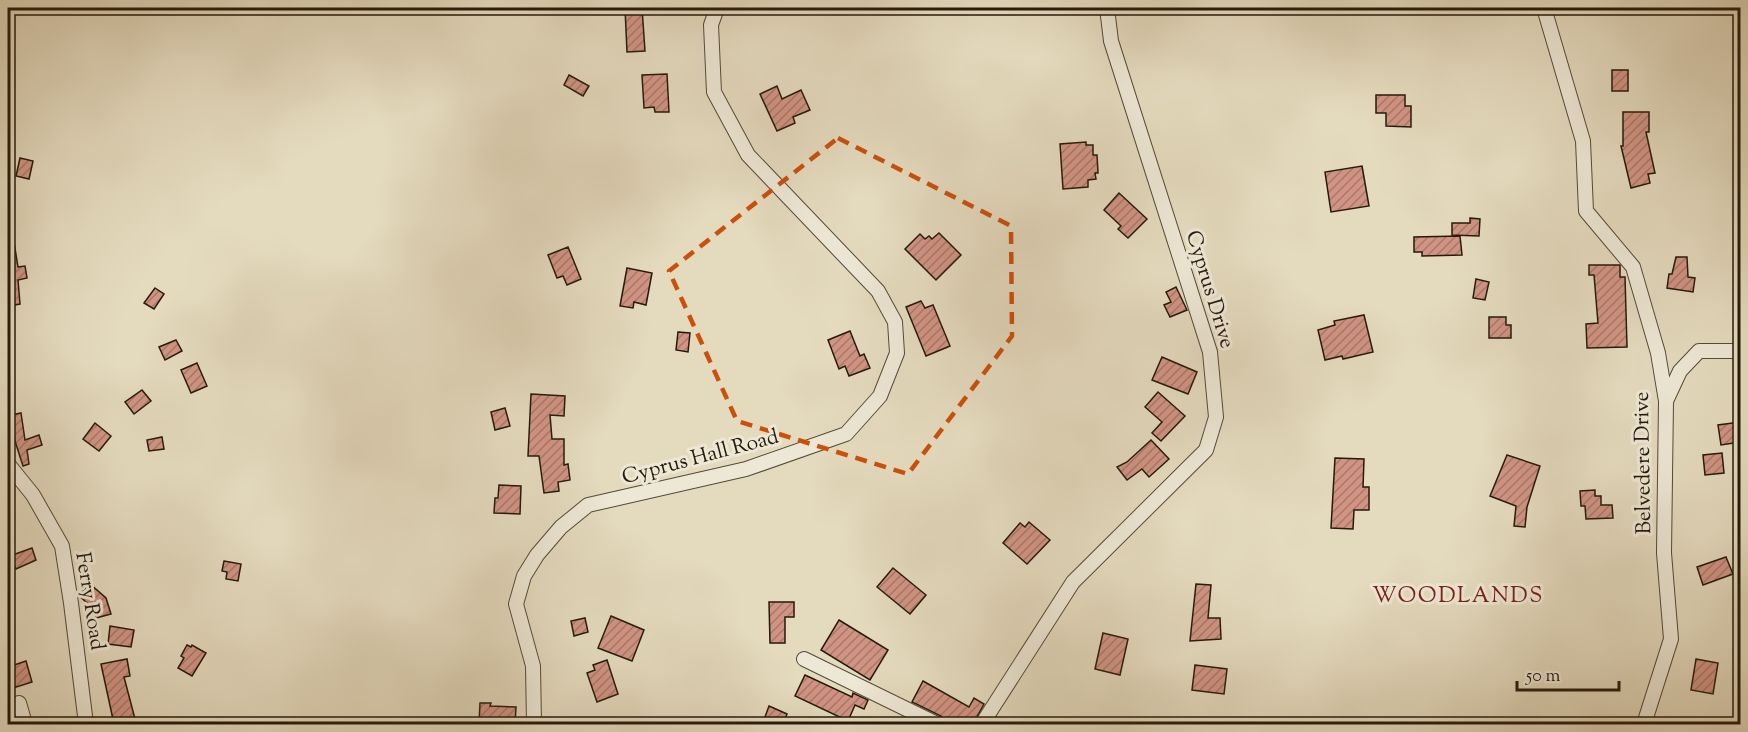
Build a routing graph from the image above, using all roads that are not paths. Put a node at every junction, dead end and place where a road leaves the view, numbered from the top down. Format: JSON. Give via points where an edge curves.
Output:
{"nodes":[{"id":1,"x":717,"y":8,"type":"edge"},
{"id":2,"x":1107,"y":8,"type":"edge"},
{"id":3,"x":1544,"y":8,"type":"edge"},
{"id":4,"x":1740,"y":351,"type":"edge"},
{"id":5,"x":1666,"y":401,"type":"junction"},
{"id":6,"x":8,"y":464,"type":"edge"},
{"id":7,"x":804,"y":659,"type":"dead end"},
{"id":8,"x":19,"y":703,"type":"dead end"},
{"id":9,"x":25,"y":724,"type":"edge"},
{"id":10,"x":86,"y":724,"type":"edge"},
{"id":11,"x":534,"y":724,"type":"edge"},
{"id":12,"x":937,"y":724,"type":"edge"},
{"id":13,"x":982,"y":724,"type":"edge"},
{"id":14,"x":1644,"y":724,"type":"edge"}],
"edges":[{"from":1,"to":11,"type":"street","name":"Cyprus Hall Road","via":[[711,25],[714,92],[748,155],[878,291],[895,322],[897,352],[880,396],[846,434],[746,470],[588,506],[561,527],[524,576],[516,604],[532,666]]},
{"from":2,"to":13,"type":"street","name":"Cyprus Drive","via":[[1111,41],[1210,352],[1216,417],[1206,450],[1073,582]]},
{"from":3,"to":5,"type":"street","name":"Belvedere Drive","via":[[1583,141],[1587,211],[1633,267],[1658,353]]},
{"from":4,"to":5,"type":"street","via":[[1699,351],[1680,371]]},
{"from":5,"to":14,"type":"street","name":"Belvedere Drive","via":[[1664,553],[1671,639]]},
{"from":6,"to":10,"type":"street","name":"Ferry Road","via":[[33,495],[62,546]]},
{"from":7,"to":12,"type":"street"},
{"from":8,"to":9,"type":"street"}]}
